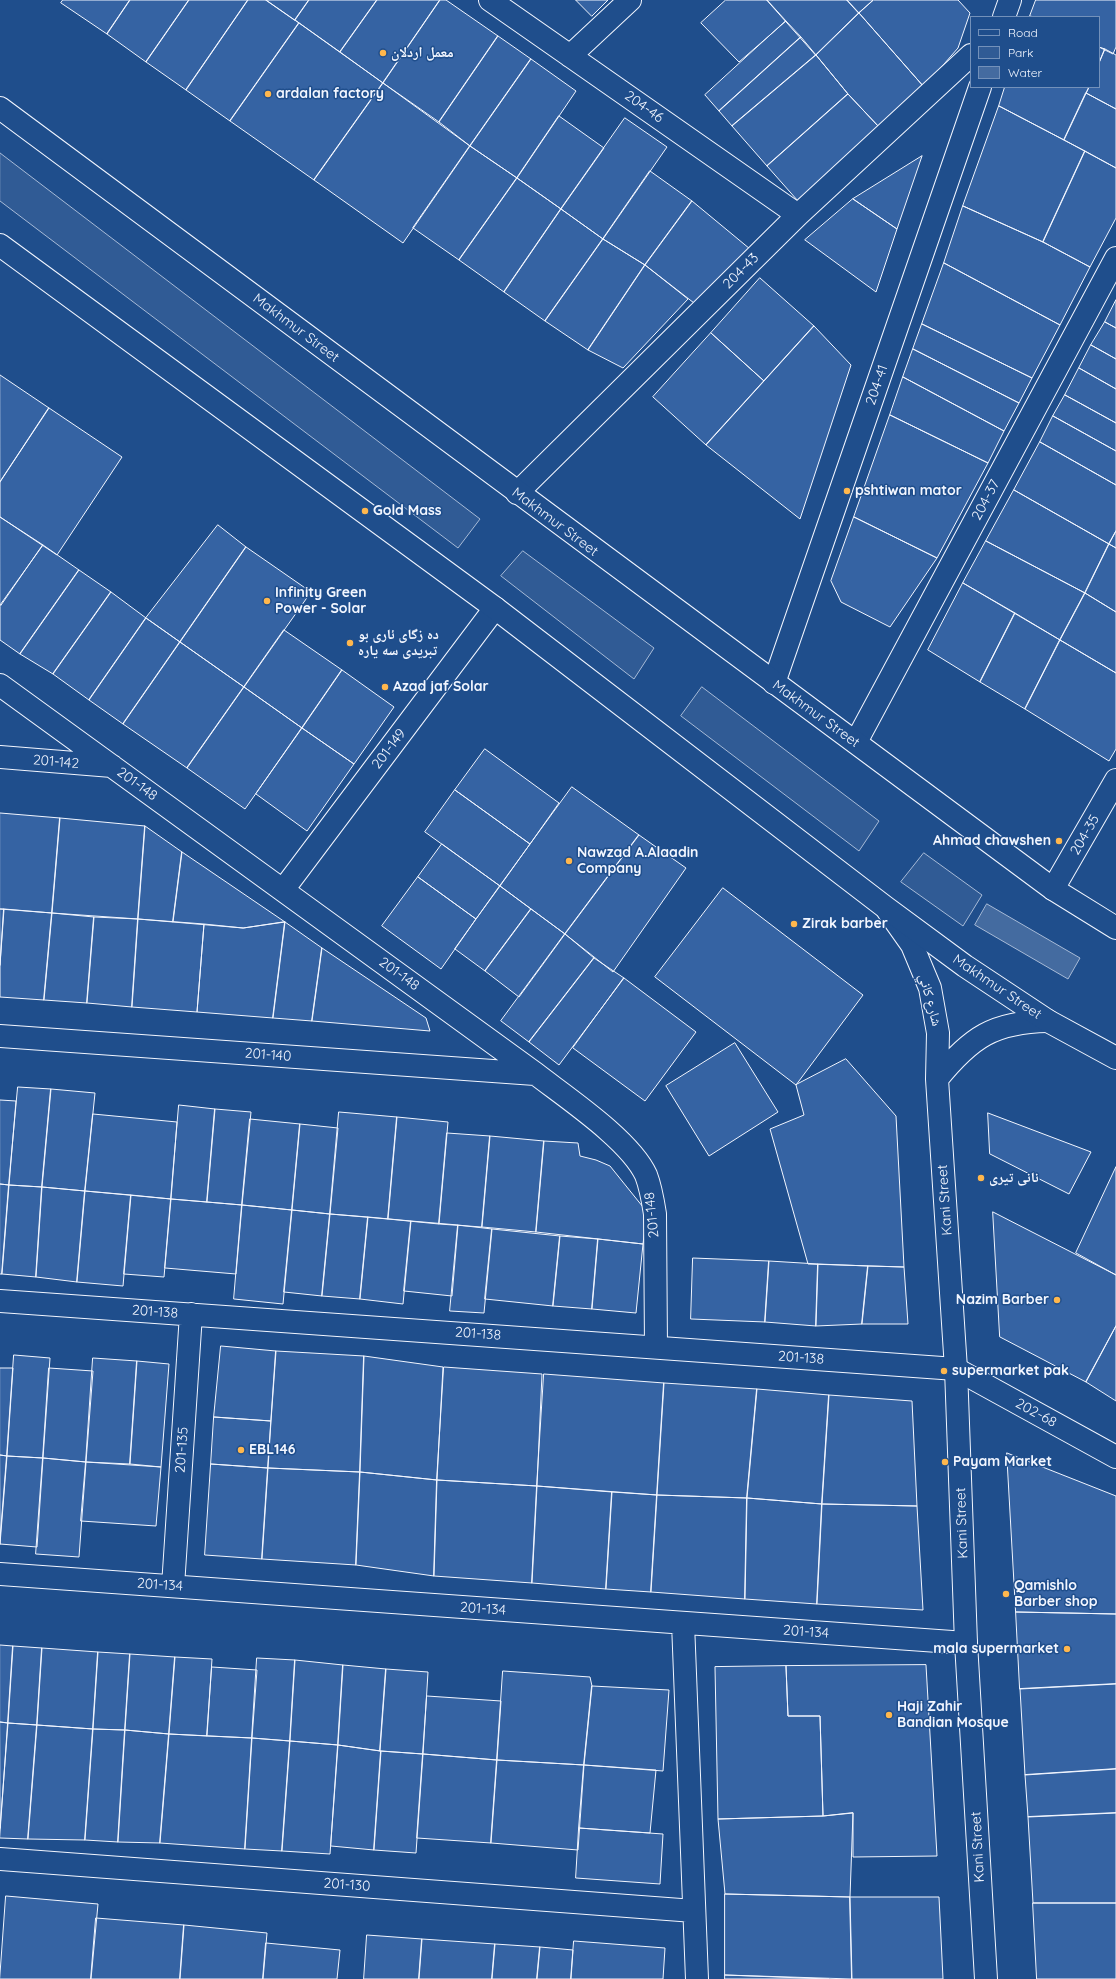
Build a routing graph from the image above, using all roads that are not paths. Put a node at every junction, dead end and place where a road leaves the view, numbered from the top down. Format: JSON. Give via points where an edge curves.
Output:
{"nodes":[{"id":1,"x":490,"y":0,"type":"edge"},
{"id":2,"x":630,"y":0,"type":"edge"},
{"id":3,"x":1010,"y":0,"type":"edge"},
{"id":4,"x":1004,"y":16,"type":"edge"},
{"id":5,"x":570,"y":56,"type":"junction"},
{"id":6,"x":970,"y":56,"type":"edge"},
{"id":7,"x":980,"y":88,"type":"edge"},
{"id":8,"x":0,"y":108,"type":"edge"},
{"id":9,"x":798,"y":215,"type":"junction"},
{"id":10,"x":0,"y":245,"type":"edge"},
{"id":11,"x":1116,"y":258,"type":"edge"},
{"id":12,"x":516,"y":493,"type":"junction"},
{"id":13,"x":495,"y":608,"type":"junction"},
{"id":14,"x":774,"y":684,"type":"junction"},
{"id":15,"x":0,"y":685,"type":"edge"},
{"id":16,"x":856,"y":742,"type":"junction"},
{"id":17,"x":0,"y":757,"type":"edge"},
{"id":18,"x":112,"y":766,"type":"junction"},
{"id":19,"x":1116,"y":780,"type":"edge"},
{"id":20,"x":1053,"y":889,"type":"junction"},
{"id":21,"x":283,"y":890,"type":"junction"},
{"id":22,"x":885,"y":907,"type":"junction"},
{"id":23,"x":1116,"y":928,"type":"edge"},
{"id":24,"x":1048,"y":1021,"type":"junction"},
{"id":25,"x":0,"y":1036,"type":"edge"},
{"id":26,"x":1116,"y":1058,"type":"edge"},
{"id":27,"x":536,"y":1074,"type":"junction"},
{"id":28,"x":937,"y":1079,"type":"junction"},
{"id":29,"x":0,"y":1300,"type":"edge"},
{"id":30,"x":191,"y":1314,"type":"junction"},
{"id":31,"x":656,"y":1347,"type":"junction"},
{"id":32,"x":956,"y":1369,"type":"junction"},
{"id":33,"x":1116,"y":1457,"type":"edge"},
{"id":34,"x":0,"y":1574,"type":"edge"},
{"id":35,"x":173,"y":1586,"type":"junction"},
{"id":36,"x":683,"y":1623,"type":"junction"},
{"id":37,"x":966,"y":1643,"type":"junction"},
{"id":38,"x":0,"y":1859,"type":"edge"},
{"id":39,"x":694,"y":1911,"type":"junction"},
{"id":40,"x":697,"y":1979,"type":"edge"},
{"id":41,"x":986,"y":1979,"type":"edge"}],
"edges":[{"from":1,"to":5,"type":"main road","name":"204-46"},
{"from":2,"to":5,"type":"main road"},
{"from":3,"to":4,"type":"main road"},
{"from":5,"to":9,"type":"main road","name":"204-46"},
{"from":6,"to":9,"type":"main road","name":"204-43"},
{"from":7,"to":14,"type":"main road","name":"204-41"},
{"from":8,"to":12,"type":"main road","name":"Makhmur Street"},
{"from":9,"to":12,"type":"main road","name":"204-43"},
{"from":10,"to":13,"type":"main road","name":"Makhmur Street"},
{"from":11,"to":16,"type":"main road","name":"204-37"},
{"from":12,"to":14,"type":"main road","name":"Makhmur Street"},
{"from":13,"to":21,"type":"main road","name":"201-149"},
{"from":13,"to":22,"type":"main road","name":"Makhmur Street"},
{"from":14,"to":16,"type":"main road","name":"Makhmur Street"},
{"from":15,"to":18,"type":"main road","name":"201-148"},
{"from":16,"to":20,"type":"main road","name":"Makhmur Street"},
{"from":17,"to":18,"type":"main road","name":"201-142"},
{"from":18,"to":21,"type":"main road","name":"201-148"},
{"from":19,"to":20,"type":"main road","name":"204-35"},
{"from":20,"to":23,"type":"main road","name":"Makhmur Street"},
{"from":21,"to":27,"type":"main road","name":"201-148"},
{"from":22,"to":24,"type":"main road","name":"Makhmur Street","via":[[965,966]]},
{"from":22,"to":28,"type":"main road","name":"شارع كاني","via":[[912,945],[930,988],[938,1033]]},
{"from":24,"to":26,"type":"main road","name":"Makhmur Street"},
{"from":24,"to":28,"type":"main road","via":[[1022,1022],[997,1028],[974,1041],[954,1058]]},
{"from":25,"to":27,"type":"main road","name":"201-140"},
{"from":27,"to":31,"type":"main road","name":"201-148","via":[[621,1142],[645,1174],[652,1194],[654,1214]]},
{"from":28,"to":32,"type":"main road","name":"Kani Street"},
{"from":29,"to":30,"type":"main road","name":"201-138"},
{"from":30,"to":31,"type":"main road","name":"201-138"},
{"from":30,"to":35,"type":"main road","name":"201-135"},
{"from":31,"to":32,"type":"main road","name":"201-138"},
{"from":32,"to":33,"type":"main road","name":"202-68"},
{"from":32,"to":37,"type":"main road","name":"Kani Street"},
{"from":34,"to":35,"type":"main road","name":"201-134"},
{"from":35,"to":36,"type":"main road","name":"201-134"},
{"from":36,"to":37,"type":"main road","name":"201-134"},
{"from":36,"to":39,"type":"main road"},
{"from":37,"to":41,"type":"main road","name":"Kani Street"},
{"from":38,"to":39,"type":"main road","name":"201-130"},
{"from":39,"to":40,"type":"main road"}]}
